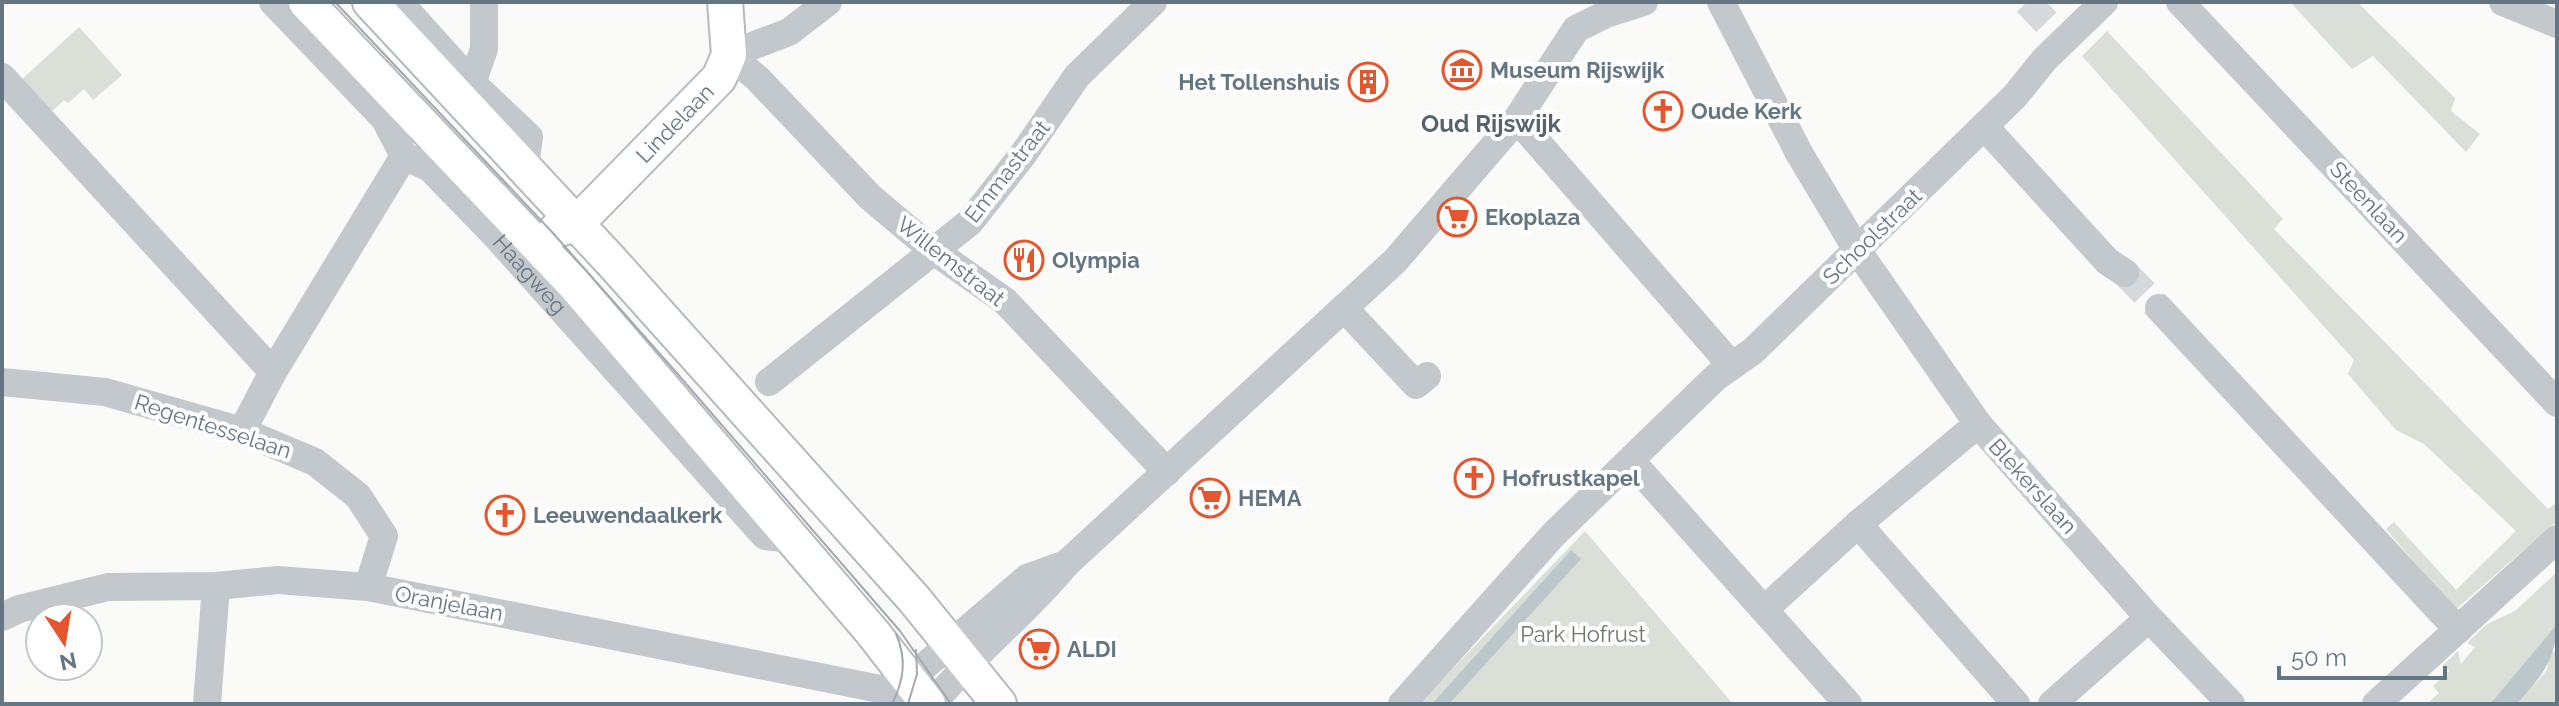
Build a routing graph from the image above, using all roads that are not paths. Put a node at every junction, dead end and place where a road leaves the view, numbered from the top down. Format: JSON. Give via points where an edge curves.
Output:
{"nodes":[{"id":1,"x":273,"y":2,"type":"edge"},
{"id":2,"x":306,"y":2,"type":"edge"},
{"id":3,"x":370,"y":2,"type":"edge"},
{"id":4,"x":399,"y":2,"type":"edge"},
{"id":5,"x":484,"y":2,"type":"edge"},
{"id":6,"x":725,"y":2,"type":"edge"},
{"id":7,"x":828,"y":2,"type":"edge"},
{"id":8,"x":1153,"y":2,"type":"edge"},
{"id":9,"x":1641,"y":2,"type":"edge"},
{"id":10,"x":1721,"y":2,"type":"edge"},
{"id":11,"x":2104,"y":2,"type":"edge"},
{"id":12,"x":2180,"y":2,"type":"edge"},
{"id":13,"x":2503,"y":2,"type":"edge"},
{"id":14,"x":1576,"y":16,"type":"edge"},
{"id":15,"x":2557,"y":24,"type":"edge"},
{"id":16,"x":729,"y":55,"type":"junction"},
{"id":17,"x":2,"y":77,"type":"edge"},
{"id":18,"x":472,"y":83,"type":"junction"},
{"id":19,"x":1517,"y":119,"type":"junction"},
{"id":20,"x":1984,"y":126,"type":"junction"},
{"id":21,"x":404,"y":156,"type":"junction"},
{"id":22,"x":525,"y":167,"type":"junction"},
{"id":23,"x":576,"y":224,"type":"junction"},
{"id":24,"x":524,"y":235,"type":"junction"},
{"id":25,"x":1857,"y":250,"type":"junction"},
{"id":26,"x":934,"y":251,"type":"junction"},
{"id":27,"x":2125,"y":273,"type":"tunnel mouth"},
{"id":28,"x":573,"y":283,"type":"junction"},
{"id":29,"x":1350,"y":302,"type":"junction"},
{"id":30,"x":2159,"y":308,"type":"tunnel mouth"},
{"id":31,"x":1732,"y":366,"type":"junction"},
{"id":32,"x":273,"y":372,"type":"junction"},
{"id":33,"x":1427,"y":376,"type":"dead end"},
{"id":34,"x":2,"y":382,"type":"edge"},
{"id":35,"x":769,"y":382,"type":"dead end"},
{"id":36,"x":2557,"y":403,"type":"edge"},
{"id":37,"x":1978,"y":424,"type":"junction"},
{"id":38,"x":242,"y":431,"type":"junction"},
{"id":39,"x":1631,"y":461,"type":"junction"},
{"id":40,"x":1167,"y":472,"type":"junction"},
{"id":41,"x":1858,"y":524,"type":"junction"},
{"id":42,"x":791,"y":539,"type":"junction"},
{"id":43,"x":2557,"y":539,"type":"edge"},
{"id":44,"x":216,"y":586,"type":"junction"},
{"id":45,"x":368,"y":587,"type":"junction"},
{"id":46,"x":1765,"y":609,"type":"junction"},
{"id":47,"x":2,"y":617,"type":"edge"},
{"id":48,"x":2149,"y":618,"type":"junction"},
{"id":49,"x":2458,"y":630,"type":"junction"},
{"id":50,"x":958,"y":655,"type":"junction"},
{"id":51,"x":909,"y":697,"type":"edge"},
{"id":52,"x":207,"y":704,"type":"edge"},
{"id":53,"x":999,"y":704,"type":"edge"},
{"id":54,"x":1402,"y":704,"type":"edge"},
{"id":55,"x":1848,"y":704,"type":"edge"},
{"id":56,"x":2016,"y":704,"type":"edge"},
{"id":57,"x":2052,"y":704,"type":"edge"},
{"id":58,"x":2231,"y":704,"type":"edge"},
{"id":59,"x":2376,"y":704,"type":"edge"}],
"edges":[{"from":1,"to":21,"type":"street","via":[[385,119]]},
{"from":2,"to":24,"type":"main road","name":"Haagweg"},
{"from":3,"to":22,"type":"main road"},
{"from":4,"to":18,"type":"street"},
{"from":5,"to":18,"type":"street","via":[[484,49]]},
{"from":6,"to":16,"type":"main road"},
{"from":7,"to":16,"type":"street","via":[[789,32]]},
{"from":8,"to":26,"type":"street","name":"Emmastraat","via":[[1077,76],[970,222]]},
{"from":9,"to":14,"type":"street"},
{"from":10,"to":25,"type":"street","name":"Blekerslaan","via":[[1799,153]]},
{"from":11,"to":20,"type":"street","name":"Schoolstraat","via":[[2056,34]]},
{"from":12,"to":36,"type":"street","name":"Steenlaan"},
{"from":13,"to":15,"type":"street"},
{"from":14,"to":19,"type":"street"},
{"from":16,"to":23,"type":"main road","name":"Lindelaan","via":[[719,78]]},
{"from":16,"to":26,"type":"street","name":"Willemstraat","via":[[870,197]]},
{"from":17,"to":32,"type":"street"},
{"from":18,"to":22,"type":"street","via":[[529,137]]},
{"from":19,"to":29,"type":"street","via":[[1395,261]]},
{"from":19,"to":31,"type":"street"},
{"from":20,"to":25,"type":"street","name":"Schoolstraat"},
{"from":20,"to":27,"type":"street","via":[[2107,261]]},
{"from":21,"to":32,"type":"street"},
{"from":21,"to":42,"type":"street","name":"Haagweg","via":[[430,168],[495,235],[765,536]]},
{"from":22,"to":23,"type":"main road"},
{"from":23,"to":24,"type":"main road"},
{"from":23,"to":28,"type":"main road","via":[[570,253]]},
{"from":23,"to":50,"type":"main road","via":[[914,599]]},
{"from":24,"to":28,"type":"main road","name":"Haagweg"},
{"from":25,"to":31,"type":"street","name":"Schoolstraat"},
{"from":25,"to":37,"type":"street","name":"Blekerslaan"},
{"from":26,"to":35,"type":"street","name":"Emmastraat"},
{"from":26,"to":40,"type":"street","name":"Willemstraat","via":[[1005,301]]},
{"from":28,"to":42,"type":"main road","name":"Haagweg"},
{"from":29,"to":33,"type":"street","via":[[1416,385]]},
{"from":29,"to":40,"type":"street"},
{"from":30,"to":49,"type":"street"},
{"from":31,"to":39,"type":"street","name":"Schoolstraat"},
{"from":32,"to":38,"type":"street"},
{"from":34,"to":38,"type":"street","name":"Regentesselaan","via":[[105,392]]},
{"from":37,"to":41,"type":"street"},
{"from":37,"to":48,"type":"street","name":"Blekerslaan"},
{"from":38,"to":45,"type":"street","name":"Regentesselaan","via":[[315,462],[358,496],[384,536]]},
{"from":39,"to":46,"type":"street"},
{"from":39,"to":54,"type":"street","name":"Schoolstraat","via":[[1553,535]]},
{"from":40,"to":50,"type":"street","via":[[1066,564],[1046,589]]},
{"from":41,"to":46,"type":"street"},
{"from":41,"to":56,"type":"street"},
{"from":42,"to":51,"type":"main road","name":"Haagweg"},
{"from":43,"to":49,"type":"street"},
{"from":44,"to":45,"type":"street","name":"Oranjelaan","via":[[278,580]]},
{"from":44,"to":47,"type":"street","name":"Oranjelaan","via":[[108,587]]},
{"from":44,"to":52,"type":"street"},
{"from":45,"to":51,"type":"street","name":"Oranjelaan"},
{"from":46,"to":55,"type":"street"},
{"from":48,"to":57,"type":"street"},
{"from":48,"to":58,"type":"street","name":"Blekerslaan"},
{"from":49,"to":59,"type":"street"},
{"from":50,"to":51,"type":"street"},
{"from":50,"to":53,"type":"main road"}]}
